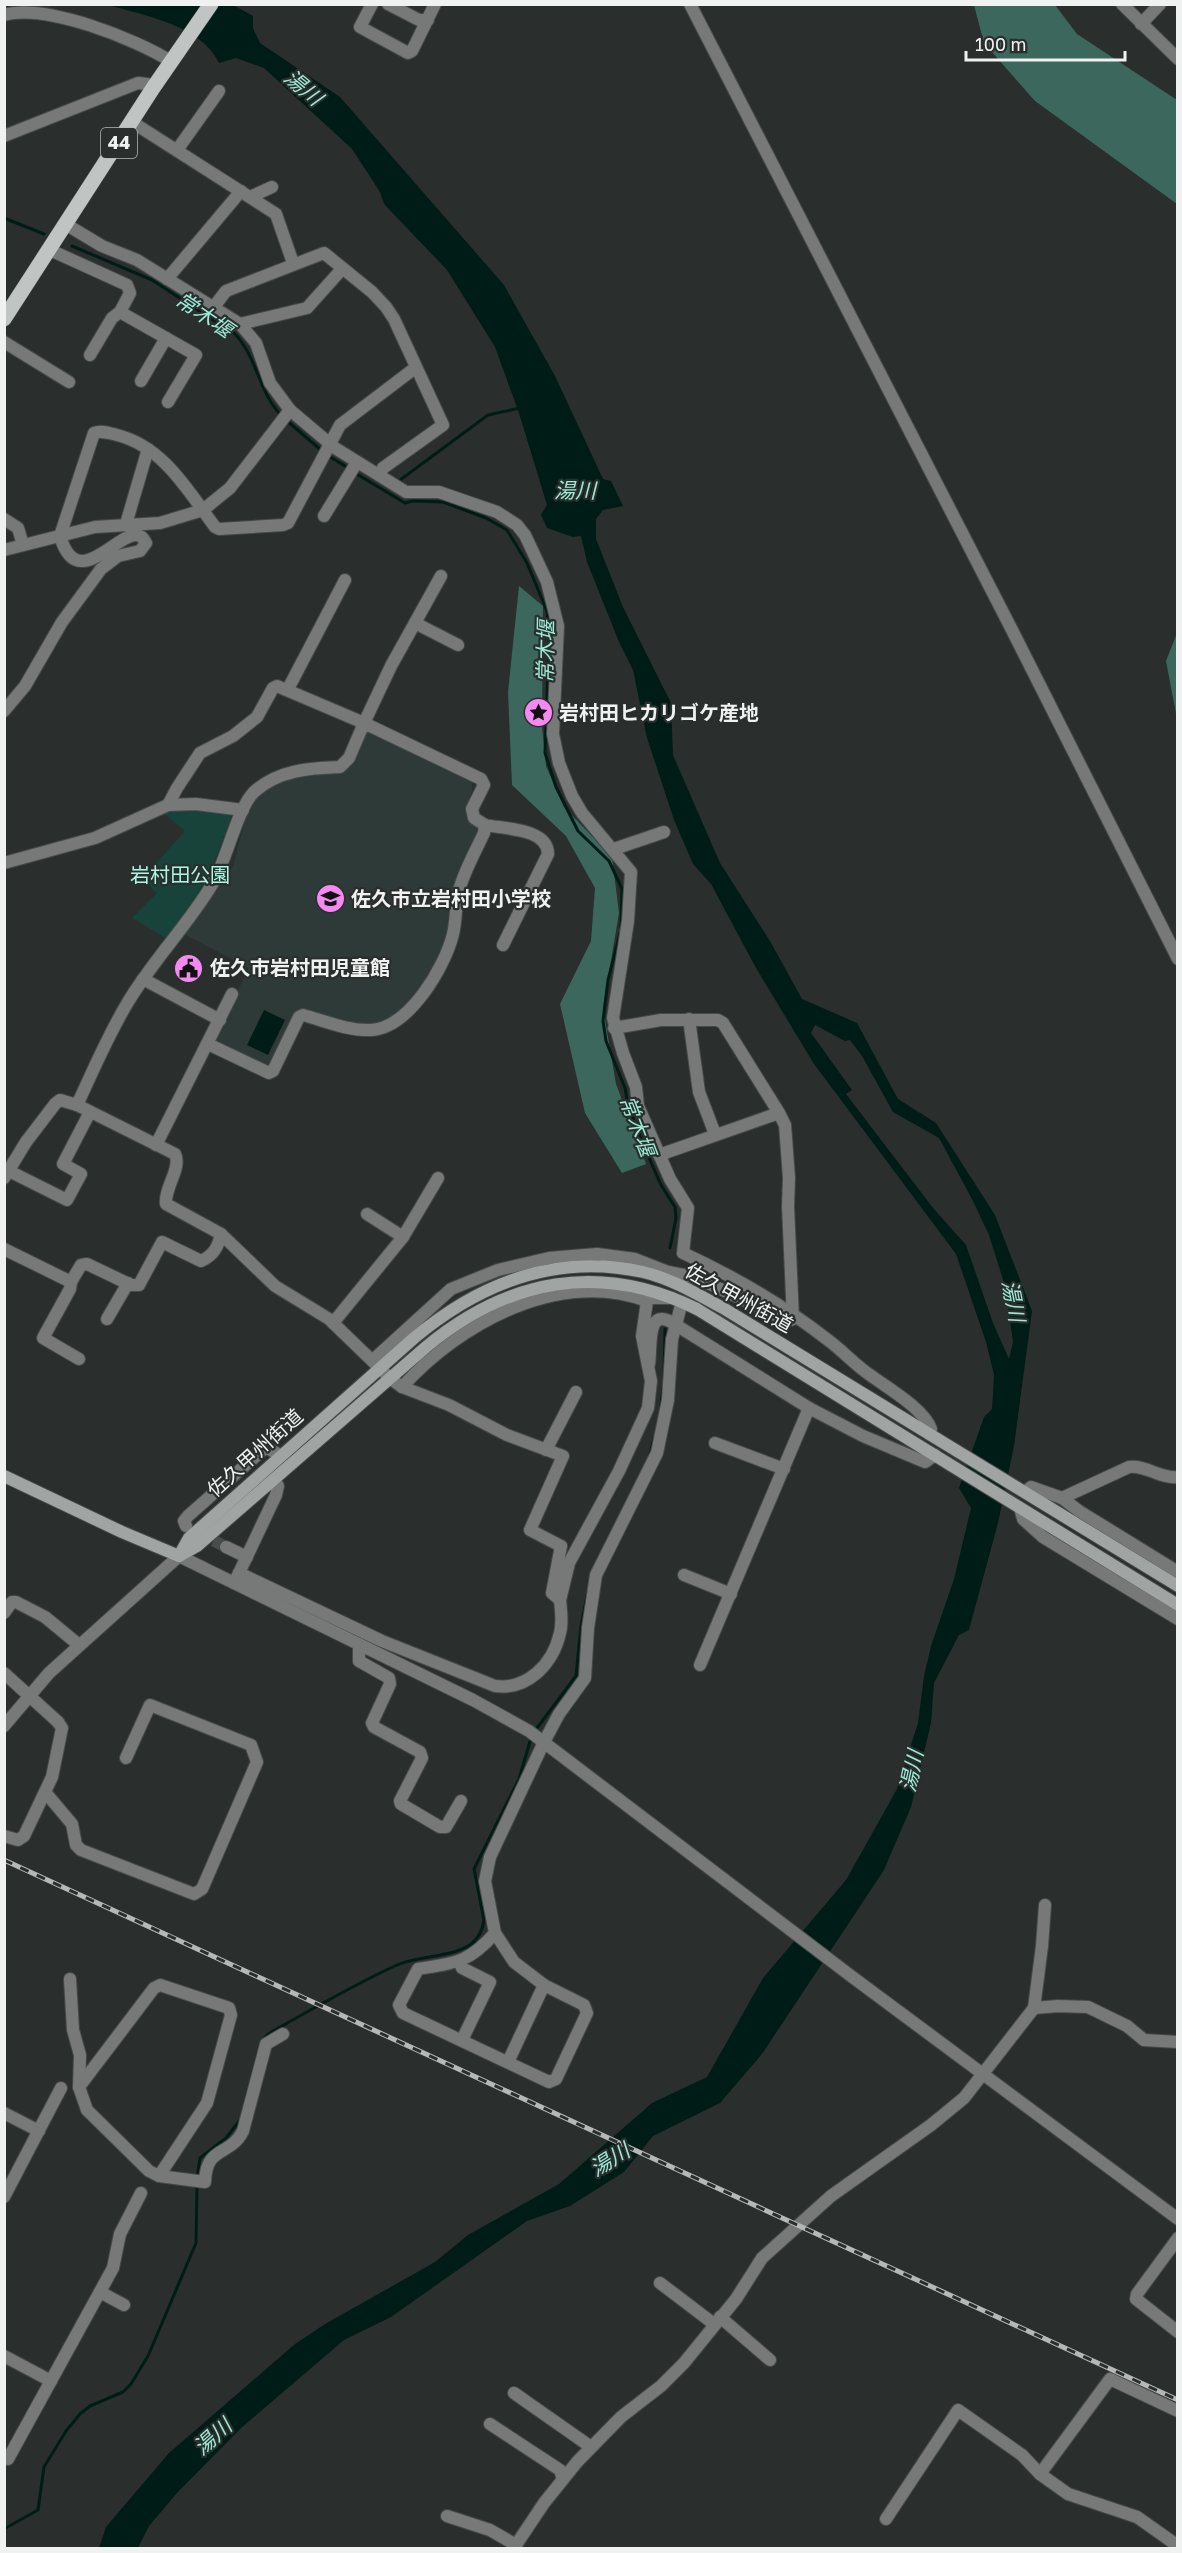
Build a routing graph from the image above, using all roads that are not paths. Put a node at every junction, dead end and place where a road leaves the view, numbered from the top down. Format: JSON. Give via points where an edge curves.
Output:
{"nodes":[{"id":1,"x":211,"y":4,"type":"edge"},
{"id":2,"x":372,"y":4,"type":"edge"},
{"id":3,"x":388,"y":4,"type":"edge"},
{"id":4,"x":435,"y":4,"type":"edge"},
{"id":5,"x":690,"y":4,"type":"edge"},
{"id":6,"x":1122,"y":4,"type":"edge"},
{"id":7,"x":1160,"y":4,"type":"edge"},
{"id":8,"x":4,"y":15,"type":"edge"},
{"id":9,"x":428,"y":20,"type":"junction"},
{"id":10,"x":1141,"y":24,"type":"junction"},
{"id":11,"x":173,"y":59,"type":"junction"},
{"id":12,"x":1178,"y":59,"type":"edge"},
{"id":13,"x":153,"y":88,"type":"junction"},
{"id":14,"x":219,"y":91,"type":"dead end"},
{"id":15,"x":132,"y":122,"type":"junction"},
{"id":16,"x":4,"y":136,"type":"edge"},
{"id":17,"x":177,"y":150,"type":"junction"},
{"id":18,"x":272,"y":186,"type":"dead end"},
{"id":19,"x":246,"y":194,"type":"junction"},
{"id":20,"x":65,"y":227,"type":"junction"},
{"id":21,"x":51,"y":248,"type":"junction"},
{"id":22,"x":293,"y":263,"type":"junction"},
{"id":23,"x":342,"y":269,"type":"junction"},
{"id":24,"x":167,"y":279,"type":"junction"},
{"id":25,"x":213,"y":308,"type":"junction"},
{"id":26,"x":120,"y":312,"type":"junction"},
{"id":27,"x":4,"y":320,"type":"edge"},
{"id":28,"x":240,"y":324,"type":"junction"},
{"id":29,"x":166,"y":338,"type":"junction"},
{"id":30,"x":4,"y":342,"type":"edge"},
{"id":31,"x":90,"y":355,"type":"dead end"},
{"id":32,"x":415,"y":368,"type":"junction"},
{"id":33,"x":141,"y":381,"type":"dead end"},
{"id":34,"x":69,"y":382,"type":"dead end"},
{"id":35,"x":168,"y":402,"type":"dead end"},
{"id":36,"x":285,"y":416,"type":"junction"},
{"id":37,"x":148,"y":449,"type":"junction"},
{"id":38,"x":326,"y":449,"type":"junction"},
{"id":39,"x":354,"y":467,"type":"junction"},
{"id":40,"x":388,"y":481,"type":"junction"},
{"id":41,"x":203,"y":510,"type":"junction"},
{"id":42,"x":324,"y":516,"type":"dead end"},
{"id":43,"x":4,"y":519,"type":"edge"},
{"id":44,"x":126,"y":524,"type":"junction"},
{"id":45,"x":60,"y":536,"type":"junction"},
{"id":46,"x":23,"y":545,"type":"junction"},
{"id":47,"x":4,"y":550,"type":"edge"},
{"id":48,"x":441,"y":576,"type":"dead end"},
{"id":49,"x":345,"y":580,"type":"dead end"},
{"id":50,"x":415,"y":623,"type":"junction"},
{"id":51,"x":458,"y":645,"type":"dead end"},
{"id":52,"x":288,"y":689,"type":"junction"},
{"id":53,"x":4,"y":711,"type":"edge"},
{"id":54,"x":364,"y":723,"type":"junction"},
{"id":55,"x":168,"y":805,"type":"junction"},
{"id":56,"x":243,"y":810,"type":"junction"},
{"id":57,"x":485,"y":825,"type":"junction"},
{"id":58,"x":664,"y":832,"type":"dead end"},
{"id":59,"x":614,"y":849,"type":"junction"},
{"id":60,"x":4,"y":863,"type":"edge"},
{"id":61,"x":503,"y":945,"type":"dead end"},
{"id":62,"x":1178,"y":959,"type":"edge"},
{"id":63,"x":143,"y":979,"type":"junction"},
{"id":64,"x":232,"y":994,"type":"dead end"},
{"id":65,"x":689,"y":1019,"type":"junction"},
{"id":66,"x":220,"y":1020,"type":"junction"},
{"id":67,"x":614,"y":1028,"type":"junction"},
{"id":68,"x":208,"y":1044,"type":"junction"},
{"id":69,"x":77,"y":1105,"type":"junction"},
{"id":70,"x":90,"y":1112,"type":"junction"},
{"id":71,"x":779,"y":1113,"type":"junction"},
{"id":72,"x":715,"y":1134,"type":"junction"},
{"id":73,"x":156,"y":1145,"type":"junction"},
{"id":74,"x":658,"y":1155,"type":"junction"},
{"id":75,"x":7,"y":1174,"type":"edge"},
{"id":76,"x":438,"y":1178,"type":"dead end"},
{"id":77,"x":367,"y":1214,"type":"dead end"},
{"id":78,"x":221,"y":1234,"type":"junction"},
{"id":79,"x":403,"y":1237,"type":"junction"},
{"id":80,"x":4,"y":1249,"type":"edge"},
{"id":81,"x":683,"y":1253,"type":"junction"},
{"id":82,"x":682,"y":1271,"type":"dead end"},
{"id":83,"x":667,"y":1276,"type":"junction"},
{"id":84,"x":71,"y":1282,"type":"junction"},
{"id":85,"x":128,"y":1283,"type":"junction"},
{"id":86,"x":674,"y":1298,"type":"junction"},
{"id":87,"x":648,"y":1301,"type":"junction"},
{"id":88,"x":680,"y":1310,"type":"dead end"},
{"id":89,"x":792,"y":1314,"type":"junction"},
{"id":90,"x":107,"y":1318,"type":"dead end"},
{"id":91,"x":333,"y":1323,"type":"junction"},
{"id":92,"x":676,"y":1325,"type":"junction"},
{"id":93,"x":79,"y":1359,"type":"dead end"},
{"id":94,"x":376,"y":1364,"type":"junction"},
{"id":95,"x":649,"y":1364,"type":"junction"},
{"id":96,"x":391,"y":1379,"type":"junction"},
{"id":97,"x":402,"y":1387,"type":"junction"},
{"id":98,"x":576,"y":1392,"type":"dead end"},
{"id":99,"x":809,"y":1408,"type":"junction"},
{"id":100,"x":929,"y":1434,"type":"junction"},
{"id":101,"x":715,"y":1443,"type":"dead end"},
{"id":102,"x":546,"y":1450,"type":"junction"},
{"id":103,"x":281,"y":1456,"type":"junction"},
{"id":104,"x":937,"y":1456,"type":"junction"},
{"id":105,"x":784,"y":1469,"type":"junction"},
{"id":106,"x":4,"y":1476,"type":"edge"},
{"id":107,"x":1178,"y":1477,"type":"edge"},
{"id":108,"x":274,"y":1480,"type":"junction"},
{"id":109,"x":1019,"y":1489,"type":"junction"},
{"id":110,"x":1062,"y":1498,"type":"junction"},
{"id":111,"x":1016,"y":1505,"type":"junction"},
{"id":112,"x":186,"y":1526,"type":"dead end"},
{"id":113,"x":226,"y":1547,"type":"tunnel mouth"},
{"id":114,"x":179,"y":1556,"type":"junction"},
{"id":115,"x":247,"y":1557,"type":"junction"},
{"id":116,"x":1178,"y":1572,"type":"edge"},
{"id":117,"x":684,"y":1575,"type":"dead end"},
{"id":118,"x":236,"y":1578,"type":"junction"},
{"id":119,"x":1178,"y":1586,"type":"edge"},
{"id":120,"x":731,"y":1594,"type":"junction"},
{"id":121,"x":560,"y":1600,"type":"junction"},
{"id":122,"x":1178,"y":1605,"type":"edge"},
{"id":123,"x":4,"y":1613,"type":"edge"},
{"id":124,"x":1178,"y":1619,"type":"edge"},
{"id":125,"x":359,"y":1644,"type":"junction"},
{"id":126,"x":79,"y":1645,"type":"junction"},
{"id":127,"x":700,"y":1665,"type":"dead end"},
{"id":128,"x":4,"y":1673,"type":"edge"},
{"id":129,"x":29,"y":1695,"type":"junction"},
{"id":130,"x":4,"y":1726,"type":"edge"},
{"id":131,"x":542,"y":1741,"type":"junction"},
{"id":132,"x":126,"y":1758,"type":"dead end"},
{"id":133,"x":45,"y":1792,"type":"junction"},
{"id":134,"x":461,"y":1801,"type":"dead end"},
{"id":135,"x":4,"y":1836,"type":"edge"},
{"id":136,"x":1045,"y":1905,"type":"dead end"},
{"id":137,"x":495,"y":1933,"type":"junction"},
{"id":138,"x":459,"y":1961,"type":"junction"},
{"id":139,"x":70,"y":1979,"type":"dead end"},
{"id":140,"x":544,"y":1985,"type":"junction"},
{"id":141,"x":1034,"y":2008,"type":"junction"},
{"id":142,"x":283,"y":2034,"type":"dead end"},
{"id":143,"x":462,"y":2040,"type":"junction"},
{"id":144,"x":1178,"y":2042,"type":"edge"},
{"id":145,"x":508,"y":2062,"type":"junction"},
{"id":146,"x":983,"y":2074,"type":"junction"},
{"id":147,"x":79,"y":2086,"type":"junction"},
{"id":148,"x":61,"y":2088,"type":"dead end"},
{"id":149,"x":4,"y":2113,"type":"edge"},
{"id":150,"x":39,"y":2131,"type":"junction"},
{"id":151,"x":159,"y":2176,"type":"junction"},
{"id":152,"x":141,"y":2193,"type":"dead end"},
{"id":153,"x":4,"y":2197,"type":"edge"},
{"id":154,"x":1178,"y":2219,"type":"edge"},
{"id":155,"x":1178,"y":2238,"type":"edge"},
{"id":156,"x":660,"y":2283,"type":"dead end"},
{"id":157,"x":100,"y":2292,"type":"junction"},
{"id":158,"x":124,"y":2305,"type":"dead end"},
{"id":159,"x":717,"y":2321,"type":"junction"},
{"id":160,"x":1178,"y":2332,"type":"edge"},
{"id":161,"x":4,"y":2356,"type":"edge"},
{"id":162,"x":770,"y":2360,"type":"dead end"},
{"id":163,"x":51,"y":2381,"type":"junction"},
{"id":164,"x":514,"y":2393,"type":"dead end"},
{"id":165,"x":1178,"y":2411,"type":"edge"},
{"id":166,"x":490,"y":2424,"type":"dead end"},
{"id":167,"x":591,"y":2447,"type":"junction"},
{"id":168,"x":8,"y":2459,"type":"dead end"},
{"id":169,"x":1040,"y":2474,"type":"junction"},
{"id":170,"x":562,"y":2479,"type":"junction"},
{"id":171,"x":447,"y":2516,"type":"dead end"},
{"id":172,"x":886,"y":2519,"type":"dead end"},
{"id":173,"x":1178,"y":2546,"type":"edge"},
{"id":174,"x":515,"y":2547,"type":"edge"}],
"edges":[{"from":1,"to":11,"type":"main road","number":"44"},
{"from":2,"to":9,"type":"street","via":[[360,27],[408,53]]},
{"from":3,"to":9,"type":"street","via":[[419,20]]},
{"from":4,"to":9,"type":"street"},
{"from":5,"to":62,"type":"street"},
{"from":6,"to":10,"type":"street"},
{"from":7,"to":10,"type":"street"},
{"from":8,"to":11,"type":"street","via":[[16,12],[74,21],[136,41]]},
{"from":10,"to":12,"type":"street"},
{"from":11,"to":13,"type":"main road","number":"44"},
{"from":13,"to":15,"type":"main road","number":"44"},
{"from":13,"to":16,"type":"street","via":[[138,83]]},
{"from":14,"to":17,"type":"street"},
{"from":15,"to":17,"type":"street"},
{"from":15,"to":20,"type":"main road","number":"44"},
{"from":17,"to":19,"type":"street"},
{"from":18,"to":19,"type":"street"},
{"from":19,"to":22,"type":"street","via":[[276,214]]},
{"from":19,"to":24,"type":"street"},
{"from":20,"to":21,"type":"main road","number":"44"},
{"from":20,"to":24,"type":"street","via":[[137,260]]},
{"from":21,"to":26,"type":"street","via":[[127,285],[130,293]]},
{"from":21,"to":27,"type":"main road","number":"44"},
{"from":22,"to":23,"type":"street","via":[[324,253]]},
{"from":22,"to":25,"type":"street","via":[[226,291]]},
{"from":23,"to":28,"type":"street","via":[[307,308]]},
{"from":23,"to":32,"type":"street","via":[[386,307]]},
{"from":24,"to":25,"type":"street"},
{"from":25,"to":28,"type":"street"},
{"from":26,"to":29,"type":"street"},
{"from":26,"to":31,"type":"street","via":[[112,318]]},
{"from":28,"to":36,"type":"street","via":[[256,343]]},
{"from":29,"to":33,"type":"street"},
{"from":29,"to":35,"type":"street","via":[[196,355]]},
{"from":30,"to":34,"type":"street"},
{"from":32,"to":38,"type":"street","via":[[340,425]]},
{"from":32,"to":40,"type":"street","via":[[443,425],[383,468]]},
{"from":36,"to":38,"type":"street"},
{"from":36,"to":41,"type":"street","via":[[230,488]]},
{"from":37,"to":41,"type":"street","via":[[172,469]]},
{"from":37,"to":44,"type":"street"},
{"from":37,"to":45,"type":"street","via":[[120,436],[94,434]]},
{"from":38,"to":39,"type":"street"},
{"from":38,"to":41,"type":"street","via":[[288,523],[219,529]]},
{"from":39,"to":40,"type":"street"},
{"from":39,"to":42,"type":"street"},
{"from":40,"to":59,"type":"street","via":[[406,492],[439,492],[482,506],[510,519],[525,535],[547,582],[558,626],[553,734],[559,763],[582,813]]},
{"from":41,"to":44,"type":"street","via":[[160,523]]},
{"from":43,"to":46,"type":"street","via":[[18,528]]},
{"from":44,"to":45,"type":"street"},
{"from":45,"to":46,"type":"street"},
{"from":45,"to":53,"type":"street","via":[[66,552],[84,561],[135,534],[146,543],[140,551],[118,556],[101,569],[62,622],[25,686]]},
{"from":46,"to":47,"type":"street"},
{"from":48,"to":50,"type":"street"},
{"from":49,"to":52,"type":"street"},
{"from":50,"to":51,"type":"street"},
{"from":50,"to":54,"type":"street"},
{"from":52,"to":54,"type":"street"},
{"from":52,"to":55,"type":"street","via":[[273,688],[257,717],[233,736],[200,753]]},
{"from":54,"to":56,"type":"street","via":[[345,764],[298,770],[277,778],[254,793]]},
{"from":54,"to":57,"type":"street","via":[[481,779],[483,785],[472,810],[474,818]]},
{"from":55,"to":56,"type":"street"},
{"from":55,"to":60,"type":"street","via":[[79,844]]},
{"from":56,"to":63,"type":"street","via":[[212,885]]},
{"from":57,"to":61,"type":"street","via":[[525,832],[548,847]]},
{"from":57,"to":68,"type":"street","via":[[460,886],[446,953],[419,1002],[405,1015],[372,1030],[303,1015],[269,1073]]},
{"from":58,"to":59,"type":"street"},
{"from":59,"to":67,"type":"street","via":[[631,872],[632,880],[613,1009]]},
{"from":63,"to":66,"type":"street"},
{"from":63,"to":69,"type":"street","via":[[127,1003]]},
{"from":64,"to":66,"type":"street"},
{"from":65,"to":67,"type":"street"},
{"from":65,"to":71,"type":"street","via":[[723,1023]]},
{"from":65,"to":72,"type":"street","via":[[699,1092]]},
{"from":66,"to":68,"type":"street"},
{"from":67,"to":74,"type":"street"},
{"from":68,"to":73,"type":"street"},
{"from":69,"to":70,"type":"street"},
{"from":69,"to":75,"type":"street","via":[[60,1100],[55,1104]]},
{"from":70,"to":73,"type":"street"},
{"from":70,"to":75,"type":"street","via":[[63,1164],[81,1174],[67,1200]]},
{"from":71,"to":72,"type":"street"},
{"from":71,"to":89,"type":"street","via":[[785,1125],[789,1178]]},
{"from":72,"to":74,"type":"street"},
{"from":73,"to":78,"type":"street","via":[[175,1154],[177,1159],[166,1204]]},
{"from":74,"to":81,"type":"street","via":[[688,1208]]},
{"from":76,"to":79,"type":"street"},
{"from":77,"to":79,"type":"street"},
{"from":78,"to":85,"type":"street","via":[[217,1248],[201,1261],[162,1242],[139,1285]]},
{"from":78,"to":91,"type":"street","via":[[275,1286]]},
{"from":79,"to":91,"type":"street"},
{"from":80,"to":84,"type":"street"},
{"from":81,"to":82,"type":"street"},
{"from":81,"to":89,"type":"street","via":[[761,1293]]},
{"from":83,"to":89,"type":"street","via":[[689,1276],[712,1284],[788,1321]]},
{"from":83,"to":94,"type":"main road","name":"佐久甲州街道","via":[[601,1267],[550,1270],[514,1279],[452,1308]]},
{"from":83,"to":100,"type":"main road","name":"佐久甲州街道"},
{"from":84,"to":85,"type":"street","via":[[81,1265],[87,1264]]},
{"from":84,"to":93,"type":"street","via":[[43,1338]]},
{"from":85,"to":90,"type":"street"},
{"from":86,"to":87,"type":"street"},
{"from":86,"to":96,"type":"main road","name":"佐久甲州街道","via":[[611,1282],[572,1283],[526,1292],[464,1319]]},
{"from":86,"to":104,"type":"main road","name":"佐久甲州街道","via":[[720,1322]]},
{"from":87,"to":95,"type":"street","via":[[642,1336]]},
{"from":87,"to":97,"type":"street","via":[[631,1295],[586,1292],[545,1297],[497,1316],[454,1341]]},
{"from":88,"to":92,"type":"street"},
{"from":89,"to":100,"type":"street","via":[[900,1396],[929,1423]]},
{"from":91,"to":94,"type":"street"},
{"from":92,"to":95,"type":"street","via":[[662,1319],[651,1328]]},
{"from":92,"to":99,"type":"street"},
{"from":92,"to":131,"type":"street","via":[[667,1410],[657,1453],[598,1567],[585,1678]]},
{"from":94,"to":96,"type":"street"},
{"from":94,"to":103,"type":"main road","name":"佐久甲州街道"},
{"from":95,"to":121,"type":"street","via":[[651,1395],[643,1423],[569,1563]]},
{"from":96,"to":97,"type":"street"},
{"from":96,"to":108,"type":"main road","name":"佐久甲州街道"},
{"from":97,"to":102,"type":"street"},
{"from":98,"to":102,"type":"street"},
{"from":99,"to":104,"type":"street","via":[[925,1462]]},
{"from":99,"to":105,"type":"street"},
{"from":100,"to":109,"type":"main road","name":"佐久甲州街道"},
{"from":101,"to":105,"type":"street"},
{"from":102,"to":121,"type":"street","via":[[563,1456],[530,1530],[561,1546],[552,1593]]},
{"from":103,"to":112,"type":"street","via":[[266,1447],[188,1516]]},
{"from":103,"to":114,"type":"main road","name":"佐久甲州街道","via":[[189,1538]]},
{"from":104,"to":111,"type":"main road","name":"佐久甲州街道"},
{"from":105,"to":120,"type":"street"},
{"from":106,"to":114,"type":"main road"},
{"from":107,"to":110,"type":"street","via":[[1129,1467]]},
{"from":108,"to":114,"type":"main road","name":"佐久甲州街道","via":[[197,1546]]},
{"from":108,"to":115,"type":"street","via":[[278,1486],[276,1495]]},
{"from":109,"to":110,"type":"street","via":[[1031,1487]]},
{"from":109,"to":119,"type":"main road","name":"佐久甲州街道"},
{"from":110,"to":116,"type":"street"},
{"from":111,"to":122,"type":"main road","name":"佐久甲州街道"},
{"from":111,"to":124,"type":"street","via":[[1023,1519],[1043,1537]]},
{"from":113,"to":115,"type":"street"},
{"from":114,"to":118,"type":"street"},
{"from":114,"to":126,"type":"street"},
{"from":115,"to":118,"type":"street"},
{"from":117,"to":120,"type":"street"},
{"from":118,"to":121,"type":"street","via":[[472,1678],[506,1687],[524,1683],[550,1658],[560,1633]]},
{"from":118,"to":125,"type":"street"},
{"from":120,"to":127,"type":"street"},
{"from":123,"to":126,"type":"street","via":[[8,1605],[16,1602],[45,1617]]},
{"from":125,"to":131,"type":"street","via":[[473,1700]]},
{"from":125,"to":134,"type":"street","via":[[358,1661],[389,1678],[390,1684],[372,1723],[374,1727],[420,1752],[422,1758],[401,1804],[446,1827]]},
{"from":126,"to":129,"type":"street"},
{"from":128,"to":129,"type":"street"},
{"from":129,"to":130,"type":"street"},
{"from":129,"to":133,"type":"street","via":[[62,1728]]},
{"from":131,"to":137,"type":"street","via":[[490,1857],[485,1881]]},
{"from":131,"to":146,"type":"street"},
{"from":132,"to":133,"type":"street","via":[[150,1705],[251,1746],[257,1762],[202,1889],[194,1894],[81,1850],[76,1845],[72,1824]]},
{"from":133,"to":135,"type":"street","via":[[24,1836],[18,1840]]},
{"from":136,"to":141,"type":"street"},
{"from":137,"to":138,"type":"street","via":[[471,1956]]},
{"from":137,"to":140,"type":"street","via":[[514,1962]]},
{"from":138,"to":143,"type":"street","via":[[462,1968],[490,1982]]},
{"from":138,"to":143,"type":"street","via":[[418,1969],[399,2005],[403,2013]]},
{"from":139,"to":147,"type":"street","via":[[73,2030],[80,2055]]},
{"from":140,"to":145,"type":"street"},
{"from":140,"to":145,"type":"street","via":[[584,2005],[587,2013],[583,2022],[556,2079],[549,2082]]},
{"from":141,"to":144,"type":"street","via":[[1088,2007],[1127,2026],[1144,2040]]},
{"from":141,"to":146,"type":"street"},
{"from":142,"to":151,"type":"street","via":[[266,2044],[239,2138],[212,2156],[205,2169],[205,2182]]},
{"from":143,"to":145,"type":"street"},
{"from":146,"to":154,"type":"street"},
{"from":146,"to":159,"type":"street","via":[[957,2104],[831,2196],[762,2258]]},
{"from":147,"to":151,"type":"street","via":[[87,2110],[149,2171]]},
{"from":147,"to":151,"type":"street","via":[[154,1988],[160,1985],[229,2008],[231,2015],[207,2103]]},
{"from":148,"to":150,"type":"street"},
{"from":149,"to":150,"type":"street"},
{"from":150,"to":153,"type":"street"},
{"from":152,"to":157,"type":"street","via":[[120,2234],[113,2268]]},
{"from":155,"to":160,"type":"street","via":[[1136,2299]]},
{"from":156,"to":159,"type":"street"},
{"from":157,"to":158,"type":"street"},
{"from":157,"to":163,"type":"street"},
{"from":159,"to":162,"type":"street"},
{"from":159,"to":167,"type":"street","via":[[684,2363]]},
{"from":161,"to":163,"type":"street"},
{"from":163,"to":168,"type":"street"},
{"from":164,"to":167,"type":"street"},
{"from":165,"to":169,"type":"street","via":[[1110,2379]]},
{"from":166,"to":170,"type":"street","via":[[561,2470]]},
{"from":167,"to":170,"type":"street"},
{"from":169,"to":172,"type":"street","via":[[1022,2455],[958,2410]]},
{"from":169,"to":173,"type":"street","via":[[1068,2494],[1137,2517]]},
{"from":170,"to":174,"type":"street"},
{"from":171,"to":174,"type":"street","via":[[490,2530]]}]}
